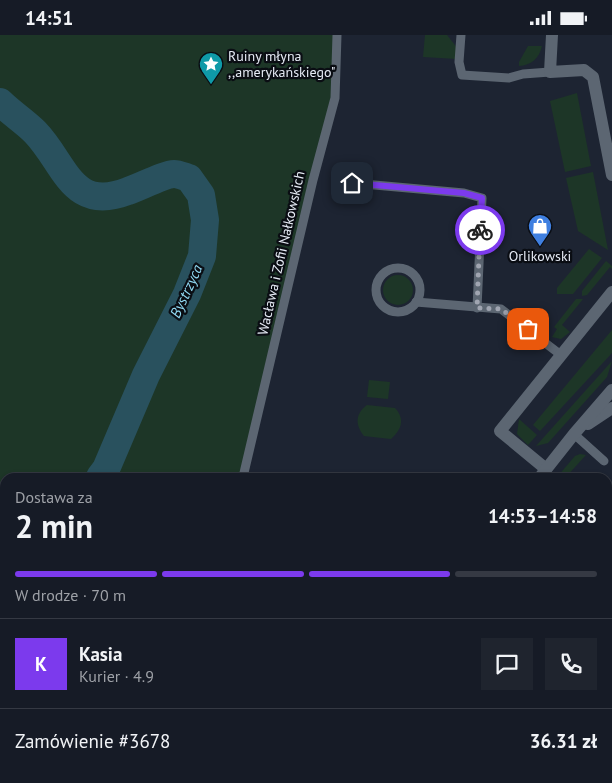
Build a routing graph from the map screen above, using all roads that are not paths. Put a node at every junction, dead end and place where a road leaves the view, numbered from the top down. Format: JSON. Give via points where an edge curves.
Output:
{"nodes":[{"id":1,"x":337,"y":35,"type":"edge"},
{"id":2,"x":462,"y":35,"type":"edge"},
{"id":3,"x":552,"y":35,"type":"edge"},
{"id":4,"x":550,"y":72,"type":"junction"},
{"id":5,"x":612,"y":175,"type":"edge"},
{"id":6,"x":352,"y":183,"type":"dead end"},
{"id":7,"x":612,"y":292,"type":"edge"},
{"id":8,"x":416,"y":302,"type":"junction"},
{"id":9,"x":477,"y":308,"type":"junction"},
{"id":10,"x":561,"y":355,"type":"junction"},
{"id":11,"x":612,"y":390,"type":"edge"},
{"id":12,"x":612,"y":407,"type":"edge"},
{"id":13,"x":574,"y":434,"type":"junction"},
{"id":14,"x":604,"y":461,"type":"dead end"},
{"id":15,"x":244,"y":473,"type":"edge"},
{"id":16,"x":543,"y":473,"type":"edge"}],
"edges":[{"from":1,"to":15,"type":"lane","name":"Wacława i Zofii Nałkowskich","via":[[335,98]]},
{"from":2,"to":4,"type":"lane","via":[[462,75],[509,78]]},
{"from":3,"to":4,"type":"street"},
{"from":4,"to":5,"type":"street","via":[[584,70],[593,77]]},
{"from":6,"to":9,"type":"lane","via":[[464,193],[482,198]]},
{"from":7,"to":10,"type":"street"},
{"from":8,"to":8,"type":"lane","via":[[404,311],[389,309],[378,300],[378,280],[393,269],[411,273],[420,288]]},
{"from":8,"to":9,"type":"lane"},
{"from":9,"to":10,"type":"lane","via":[[501,309]]},
{"from":10,"to":16,"type":"street","via":[[500,431]]},
{"from":11,"to":13,"type":"street"},
{"from":12,"to":13,"type":"street"},
{"from":13,"to":14,"type":"lane"},
{"from":13,"to":16,"type":"street"}]}
